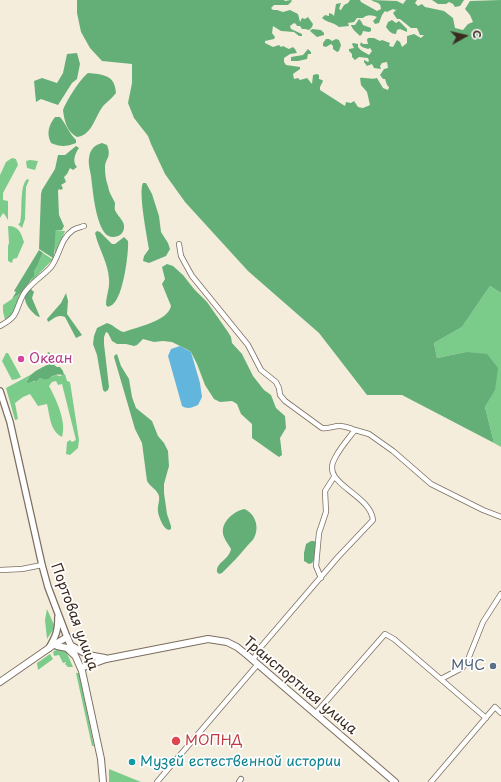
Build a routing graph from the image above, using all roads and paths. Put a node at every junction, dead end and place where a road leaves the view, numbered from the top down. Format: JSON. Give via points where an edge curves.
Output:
{"nodes":[{"id":1,"x":84,"y":226,"type":"dead end"},
{"id":2,"x":179,"y":244,"type":"dead end"},
{"id":3,"x":0,"y":326,"type":"edge"},
{"id":4,"x":0,"y":391,"type":"edge"},
{"id":5,"x":355,"y":430,"type":"junction"},
{"id":6,"x":334,"y":477,"type":"junction"},
{"id":7,"x":501,"y":517,"type":"edge"},
{"id":8,"x":42,"y":565,"type":"junction"},
{"id":9,"x":0,"y":570,"type":"edge"},
{"id":10,"x":321,"y":578,"type":"junction"},
{"id":11,"x":501,"y":594,"type":"edge"},
{"id":12,"x":59,"y":614,"type":"junction"},
{"id":13,"x":68,"y":637,"type":"junction"},
{"id":14,"x":57,"y":646,"type":"junction"},
{"id":15,"x":72,"y":646,"type":"junction"},
{"id":16,"x":48,"y":649,"type":"junction"},
{"id":17,"x":77,"y":658,"type":"junction"},
{"id":18,"x":106,"y":659,"type":"junction"},
{"id":19,"x":96,"y":662,"type":"junction"},
{"id":20,"x":256,"y":662,"type":"junction"},
{"id":21,"x":81,"y":668,"type":"junction"},
{"id":22,"x":441,"y":679,"type":"junction"},
{"id":23,"x":0,"y":682,"type":"edge"},
{"id":24,"x":86,"y":689,"type":"junction"},
{"id":25,"x":501,"y":713,"type":"edge"},
{"id":26,"x":315,"y":714,"type":"junction"},
{"id":27,"x":486,"y":718,"type":"junction"},
{"id":28,"x":103,"y":782,"type":"edge"},
{"id":29,"x":157,"y":782,"type":"edge"},
{"id":30,"x":395,"y":782,"type":"edge"},
{"id":31,"x":431,"y":782,"type":"edge"}],
"edges":[{"from":1,"to":3,"type":"street","via":[[73,230],[63,240],[51,266],[24,294],[16,315]]},
{"from":2,"to":5,"type":"street","via":[[181,256],[192,276],[248,345],[261,370],[276,382],[285,401],[322,428],[338,426]]},
{"from":4,"to":8,"type":"street","name":"Портовая улица","via":[[10,422]]},
{"from":5,"to":6,"type":"street","via":[[334,458],[331,471]]},
{"from":5,"to":7,"type":"street","via":[[369,434],[393,451],[431,484]]},
{"from":6,"to":10,"type":"street","via":[[325,491],[326,512],[318,533],[316,566]]},
{"from":6,"to":10,"type":"street","via":[[369,508],[373,520]]},
{"from":8,"to":9,"type":"street"},
{"from":8,"to":12,"type":"street","name":"Портовая улица"},
{"from":10,"to":20,"type":"street","via":[[260,648]]},
{"from":11,"to":22,"type":"street","via":[[484,622],[467,662],[462,668]]},
{"from":12,"to":13,"type":"street","name":"Портовая улица"},
{"from":12,"to":16,"type":"street","via":[[58,631]]},
{"from":13,"to":15,"type":"main road","name":"Портовая улица"},
{"from":13,"to":16,"type":"main road"},
{"from":14,"to":15,"type":"main road"},
{"from":14,"to":16,"type":"main road"},
{"from":14,"to":17,"type":"main road","via":[[67,648]]},
{"from":15,"to":17,"type":"main road","name":"Портовая улица"},
{"from":15,"to":18,"type":"main road","name":"Транспортная улица","via":[[88,655]]},
{"from":16,"to":23,"type":"main road"},
{"from":17,"to":21,"type":"main road","name":"Портовая улица"},
{"from":18,"to":19,"type":"main road","name":"Транспортная улица"},
{"from":18,"to":20,"type":"main road","name":"Транспортная улица","via":[[208,639],[232,644]]},
{"from":19,"to":21,"type":"main road","name":"Транспортная улица"},
{"from":19,"to":24,"type":"main road","via":[[88,669]]},
{"from":20,"to":26,"type":"main road","name":"Транспортная улица"},
{"from":20,"to":29,"type":"street"},
{"from":21,"to":24,"type":"main road","name":"Портовая улица"},
{"from":22,"to":26,"type":"street","via":[[385,634]]},
{"from":22,"to":27,"type":"street"},
{"from":24,"to":28,"type":"main road","name":"Портовая улица","via":[[101,759]]},
{"from":25,"to":27,"type":"street","via":[[495,707]]},
{"from":26,"to":30,"type":"main road","name":"Транспортная улица"},
{"from":27,"to":31,"type":"street"}]}
